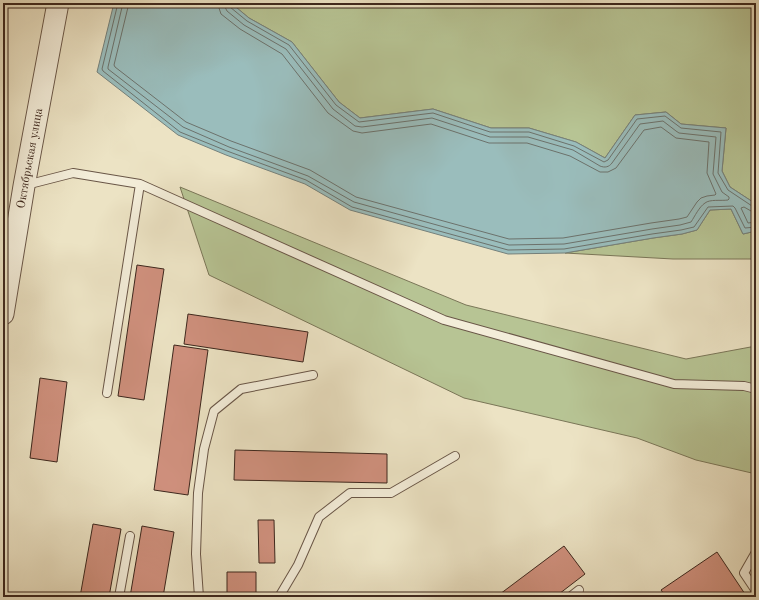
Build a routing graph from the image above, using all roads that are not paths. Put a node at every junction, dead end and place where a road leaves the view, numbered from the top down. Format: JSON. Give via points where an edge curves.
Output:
{"nodes":[{"id":1,"x":58,"y":3,"type":"edge"},
{"id":2,"x":140,"y":184,"type":"junction"},
{"id":3,"x":24,"y":186,"type":"junction"},
{"id":4,"x":3,"y":314,"type":"edge"},
{"id":5,"x":313,"y":375,"type":"dead end"},
{"id":6,"x":756,"y":389,"type":"edge"},
{"id":7,"x":107,"y":393,"type":"dead end"},
{"id":8,"x":455,"y":456,"type":"dead end"},
{"id":9,"x":130,"y":536,"type":"dead end"},
{"id":10,"x":756,"y":552,"type":"edge"},
{"id":11,"x":579,"y":590,"type":"dead end"},
{"id":12,"x":756,"y":591,"type":"edge"},
{"id":13,"x":198,"y":596,"type":"edge"},
{"id":14,"x":119,"y":597,"type":"edge"},
{"id":15,"x":278,"y":597,"type":"edge"},
{"id":16,"x":570,"y":597,"type":"edge"}],
"edges":[{"from":1,"to":3,"type":"street","name":"Октябрьская улица"},
{"from":2,"to":3,"type":"lane","via":[[74,173]]},
{"from":2,"to":6,"type":"lane","via":[[444,320],[674,384],[744,386]]},
{"from":2,"to":7,"type":"lane"},
{"from":3,"to":4,"type":"street","name":"Октябрьская улица"},
{"from":5,"to":13,"type":"lane","via":[[242,389],[214,411],[204,449],[198,493]]},
{"from":8,"to":15,"type":"lane","via":[[391,493],[350,493],[319,517],[298,566]]},
{"from":9,"to":14,"type":"lane"},
{"from":10,"to":12,"type":"lane","via":[[744,573]]},
{"from":11,"to":16,"type":"lane"}]}
